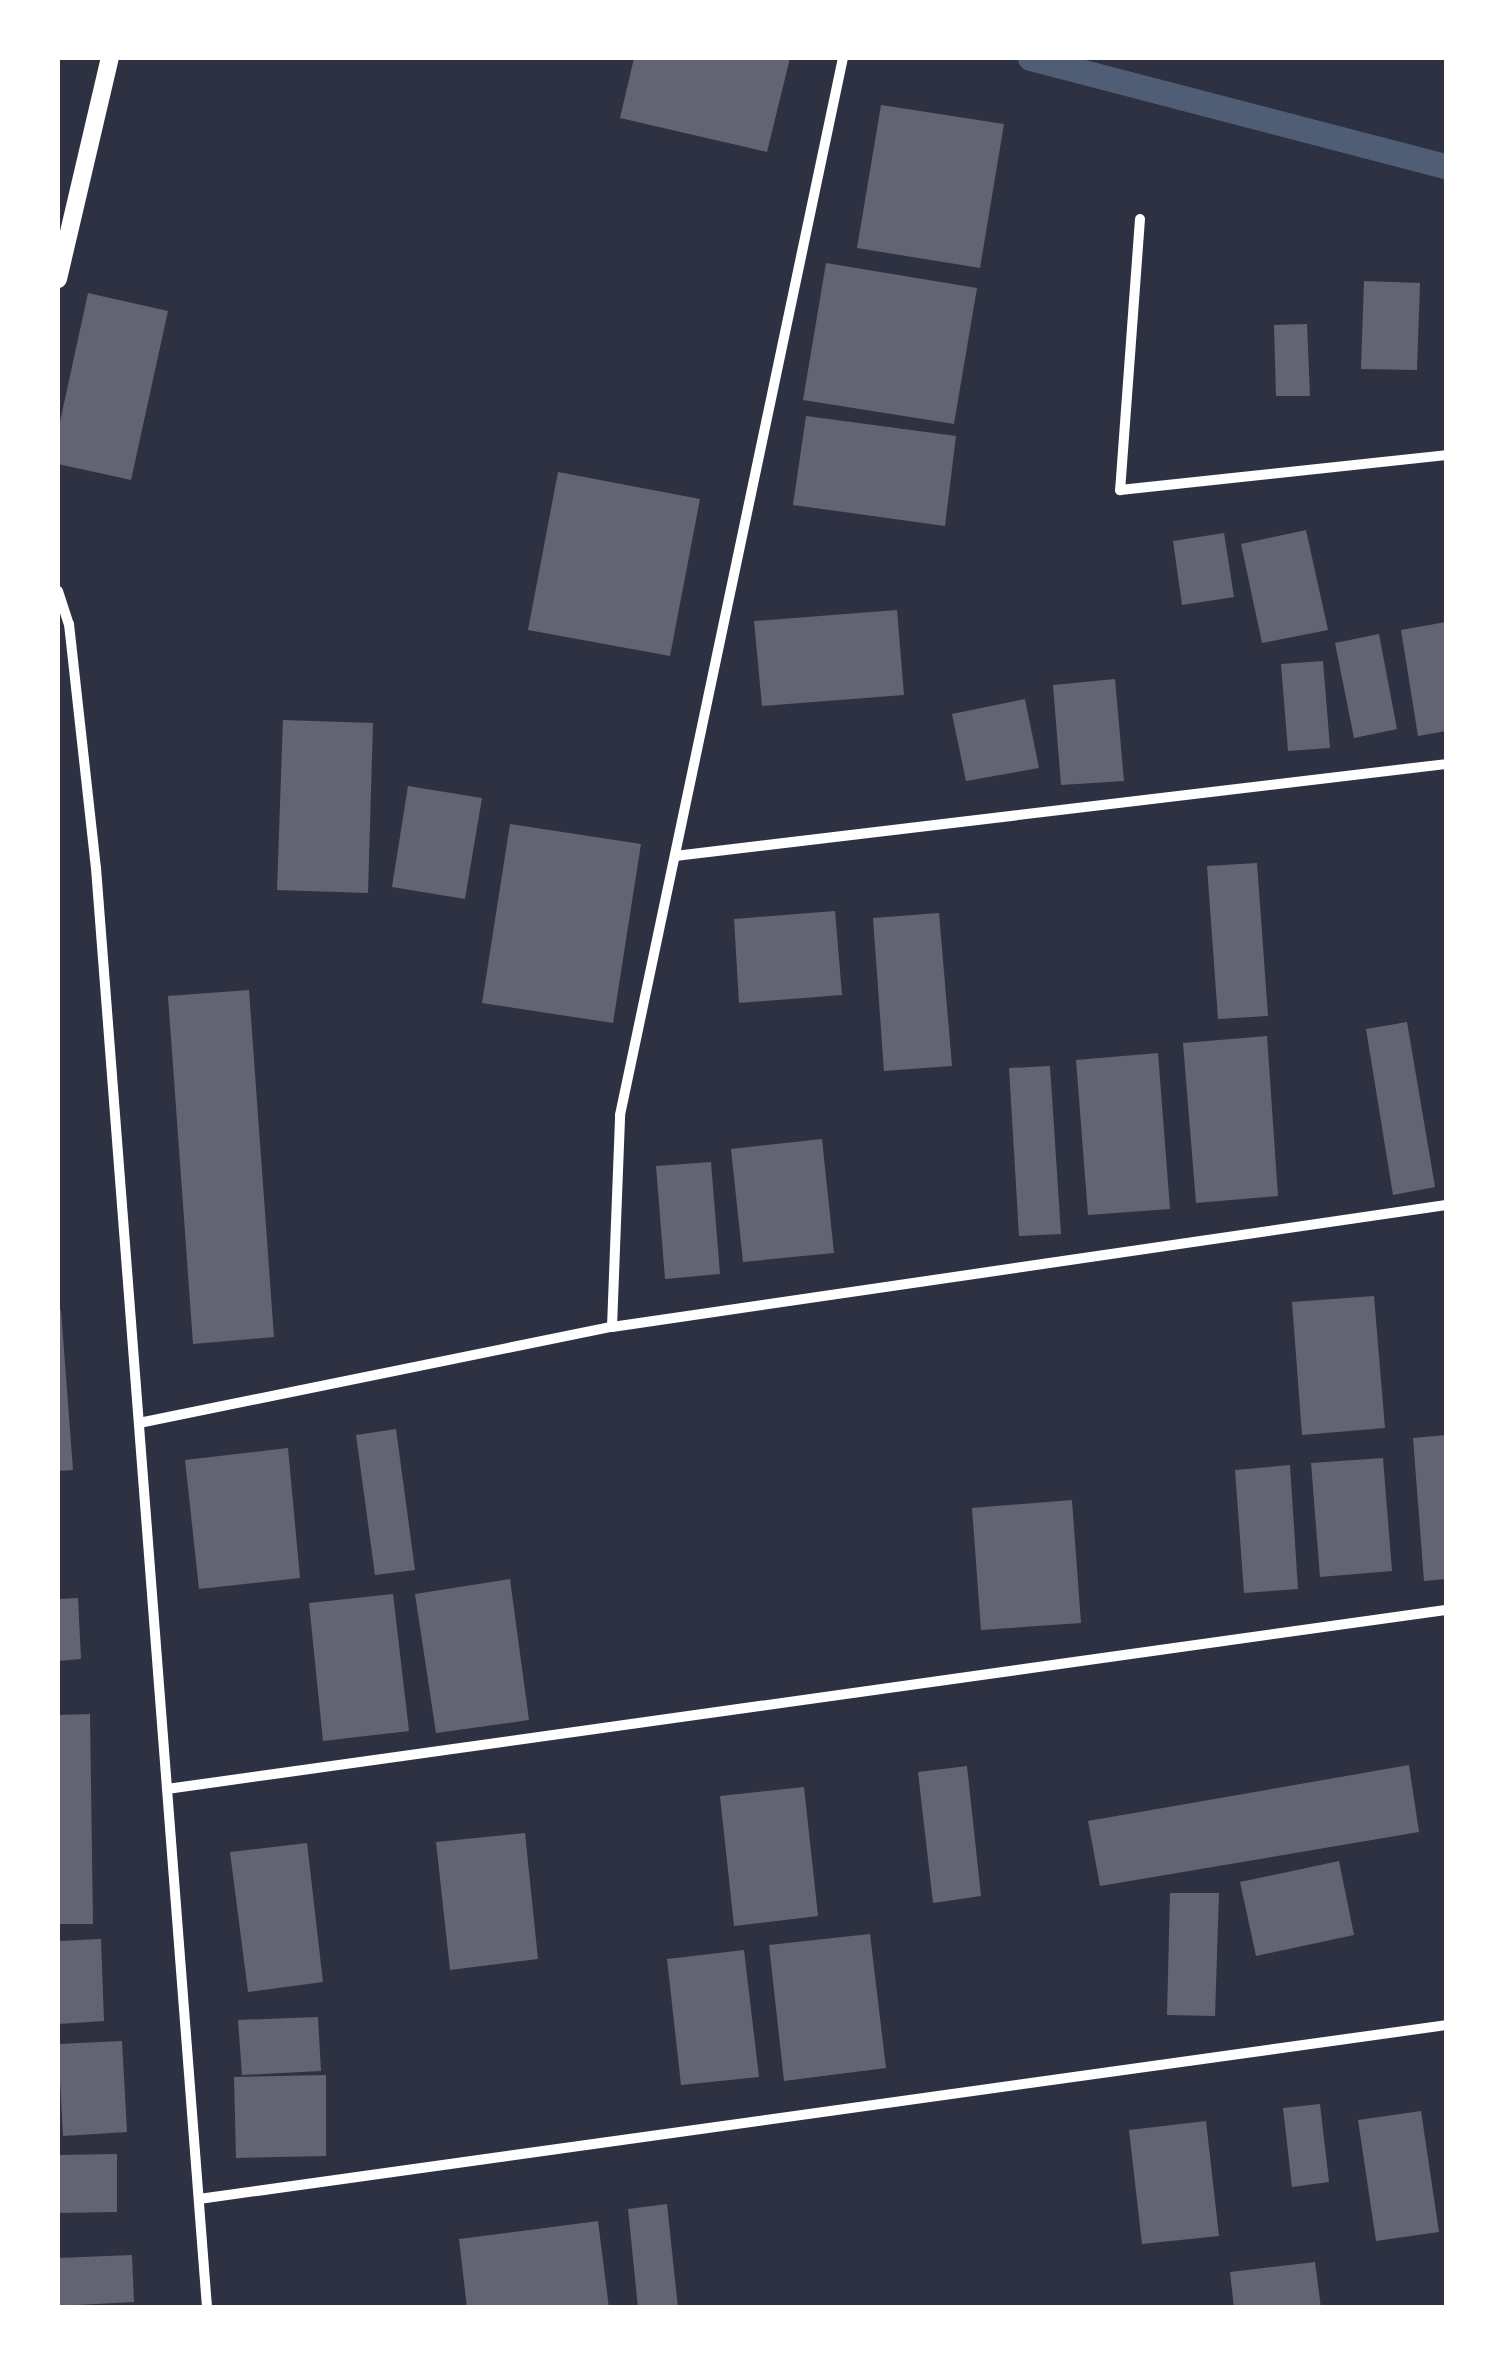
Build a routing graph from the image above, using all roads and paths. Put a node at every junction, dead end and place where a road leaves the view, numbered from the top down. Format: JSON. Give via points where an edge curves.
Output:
{"nodes":[{"id":1,"x":110,"y":58,"type":"edge"},
{"id":2,"x":842,"y":58,"type":"edge"},
{"id":3,"x":1140,"y":219,"type":"dead end"},
{"id":4,"x":58,"y":279,"type":"edge"},
{"id":5,"x":1446,"y":455,"type":"edge"},
{"id":6,"x":58,"y":590,"type":"edge"},
{"id":7,"x":1446,"y":764,"type":"edge"},
{"id":8,"x":675,"y":856,"type":"junction"},
{"id":9,"x":1446,"y":1205,"type":"edge"},
{"id":10,"x":612,"y":1326,"type":"junction"},
{"id":11,"x":139,"y":1423,"type":"junction"},
{"id":12,"x":1446,"y":1610,"type":"edge"},
{"id":13,"x":167,"y":1789,"type":"junction"},
{"id":14,"x":1446,"y":2025,"type":"edge"},
{"id":15,"x":198,"y":2199,"type":"junction"},
{"id":16,"x":207,"y":2308,"type":"edge"}],
"edges":[{"from":1,"to":4,"type":"street"},
{"from":2,"to":8,"type":"street"},
{"from":3,"to":5,"type":"street","via":[[1120,490]]},
{"from":6,"to":11,"type":"street","via":[[69,624],[96,868]]},
{"from":7,"to":8,"type":"street"},
{"from":8,"to":10,"type":"street","via":[[620,1115]]},
{"from":9,"to":10,"type":"street"},
{"from":10,"to":11,"type":"street"},
{"from":11,"to":13,"type":"street"},
{"from":12,"to":13,"type":"street"},
{"from":13,"to":15,"type":"street"},
{"from":14,"to":15,"type":"street"},
{"from":15,"to":16,"type":"street"}]}
